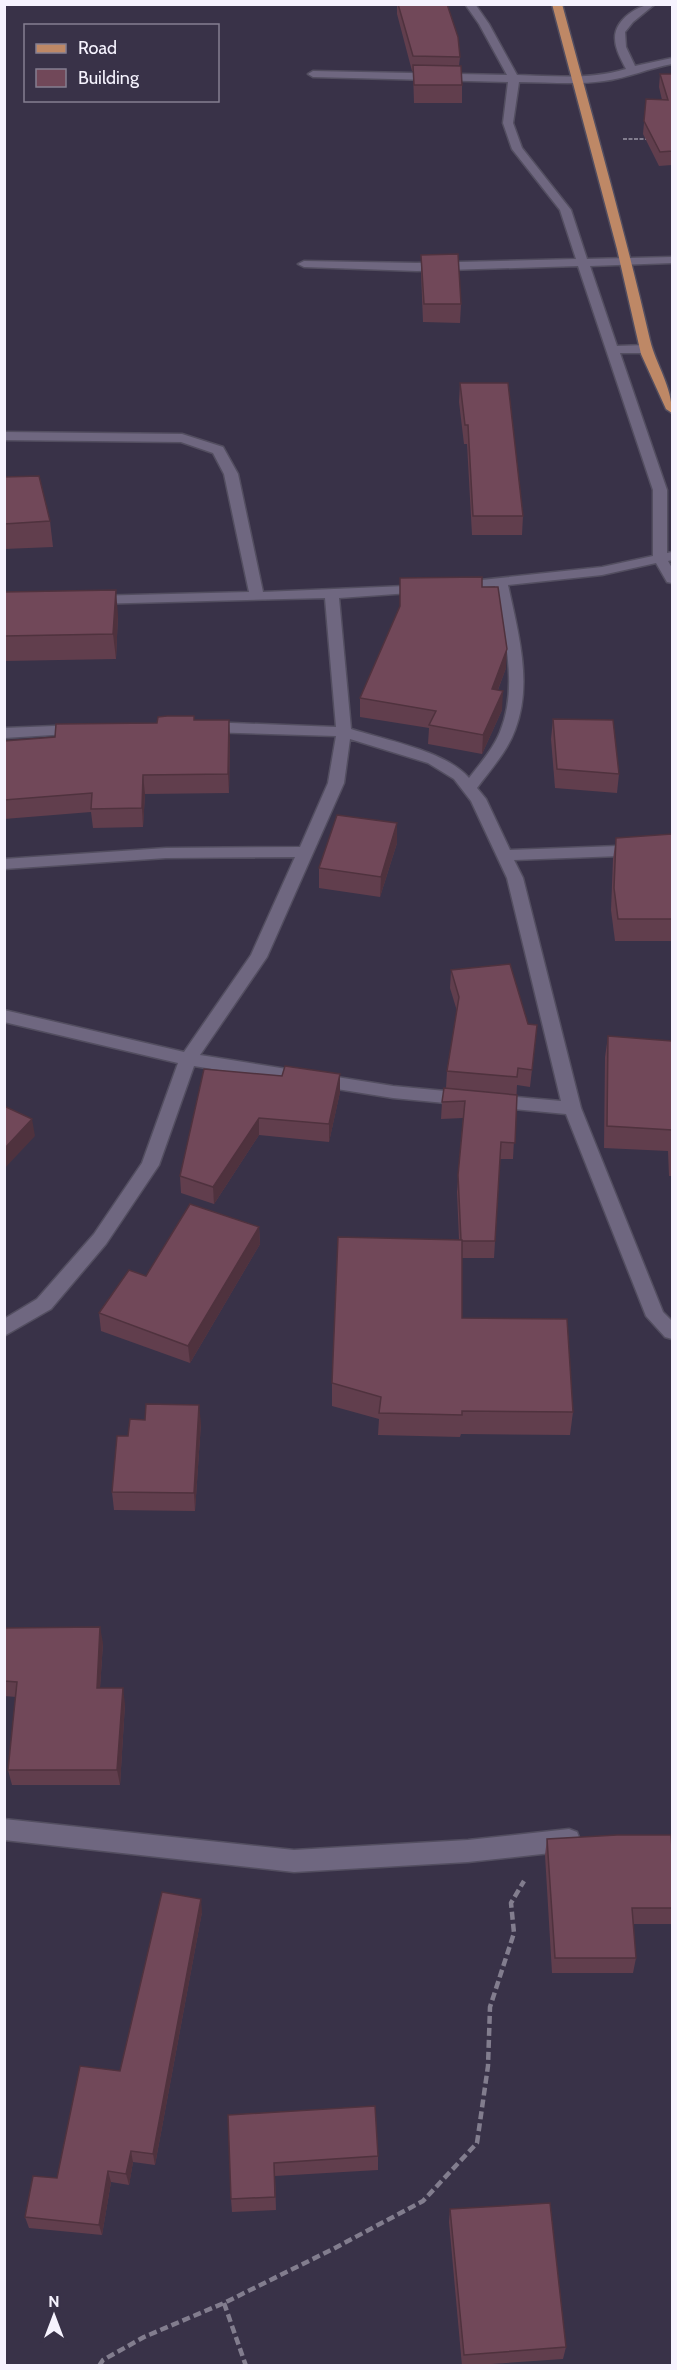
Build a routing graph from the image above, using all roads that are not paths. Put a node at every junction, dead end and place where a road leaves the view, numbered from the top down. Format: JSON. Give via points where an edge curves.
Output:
{"nodes":[{"id":1,"x":470,"y":4,"type":"edge"},
{"id":2,"x":650,"y":4,"type":"edge"},
{"id":3,"x":560,"y":5,"type":"edge"},
{"id":4,"x":672,"y":61,"type":"edge"},
{"id":5,"x":632,"y":71,"type":"junction"},
{"id":6,"x":313,"y":74,"type":"dead end"},
{"id":7,"x":514,"y":79,"type":"junction"},
{"id":8,"x":579,"y":80,"type":"junction"},
{"id":9,"x":672,"y":260,"type":"edge"},
{"id":10,"x":624,"y":262,"type":"junction"},
{"id":11,"x":582,"y":263,"type":"junction"},
{"id":12,"x":304,"y":264,"type":"dead end"},
{"id":13,"x":611,"y":350,"type":"junction"},
{"id":14,"x":646,"y":350,"type":"junction"},
{"id":15,"x":672,"y":409,"type":"edge"},
{"id":16,"x":4,"y":436,"type":"edge"},
{"id":17,"x":666,"y":557,"type":"edge"},
{"id":18,"x":672,"y":579,"type":"edge"},
{"id":19,"x":501,"y":583,"type":"junction"},
{"id":20,"x":332,"y":594,"type":"junction"},
{"id":21,"x":257,"y":596,"type":"junction"},
{"id":22,"x":77,"y":601,"type":"edge"},
{"id":23,"x":188,"y":727,"type":"edge"},
{"id":24,"x":93,"y":729,"type":"edge"},
{"id":25,"x":344,"y":732,"type":"junction"},
{"id":26,"x":4,"y":733,"type":"edge"},
{"id":27,"x":469,"y":789,"type":"junction"},
{"id":28,"x":672,"y":849,"type":"edge"},
{"id":29,"x":305,"y":852,"type":"junction"},
{"id":30,"x":504,"y":855,"type":"junction"},
{"id":31,"x":4,"y":864,"type":"edge"},
{"id":32,"x":4,"y":1016,"type":"edge"},
{"id":33,"x":188,"y":1059,"type":"junction"},
{"id":34,"x":572,"y":1108,"type":"junction"},
{"id":35,"x":4,"y":1329,"type":"edge"},
{"id":36,"x":672,"y":1332,"type":"edge"},
{"id":37,"x":4,"y":1829,"type":"edge"},
{"id":38,"x":593,"y":1839,"type":"edge"}],
"edges":[{"from":1,"to":7,"type":"street"},
{"from":2,"to":5,"type":"street","via":[[625,21],[620,31],[619,39]]},
{"from":3,"to":8,"type":"main road"},
{"from":4,"to":5,"type":"street"},
{"from":5,"to":8,"type":"street"},
{"from":6,"to":7,"type":"street"},
{"from":7,"to":8,"type":"street"},
{"from":7,"to":11,"type":"street","via":[[508,123],[517,149],[565,210]]},
{"from":8,"to":10,"type":"main road"},
{"from":9,"to":10,"type":"street"},
{"from":10,"to":11,"type":"street"},
{"from":10,"to":14,"type":"main road"},
{"from":11,"to":12,"type":"street","via":[[417,267]]},
{"from":11,"to":13,"type":"street"},
{"from":13,"to":14,"type":"street"},
{"from":13,"to":17,"type":"street","via":[[660,490]]},
{"from":14,"to":15,"type":"main road"},
{"from":16,"to":21,"type":"street","via":[[183,438],[218,450],[231,474]]},
{"from":17,"to":18,"type":"street"},
{"from":17,"to":19,"type":"street","via":[[602,571]]},
{"from":19,"to":20,"type":"street"},
{"from":19,"to":27,"type":"street","via":[[517,681],[508,731]]},
{"from":20,"to":21,"type":"street"},
{"from":20,"to":25,"type":"street"},
{"from":21,"to":22,"type":"street"},
{"from":23,"to":25,"type":"street"},
{"from":24,"to":26,"type":"street"},
{"from":25,"to":27,"type":"street","via":[[433,760],[459,776]]},
{"from":25,"to":29,"type":"street","via":[[336,783]]},
{"from":27,"to":30,"type":"street","via":[[478,799]]},
{"from":28,"to":30,"type":"street"},
{"from":29,"to":31,"type":"street","via":[[166,853]]},
{"from":29,"to":33,"type":"street","via":[[259,957]]},
{"from":30,"to":34,"type":"street","via":[[515,878]]},
{"from":32,"to":33,"type":"street"},
{"from":33,"to":34,"type":"street","via":[[393,1092]]},
{"from":33,"to":35,"type":"street","via":[[150,1165],[100,1239],[44,1304]]},
{"from":34,"to":36,"type":"street","via":[[655,1316]]},
{"from":37,"to":38,"type":"street","via":[[294,1861]]}]}
